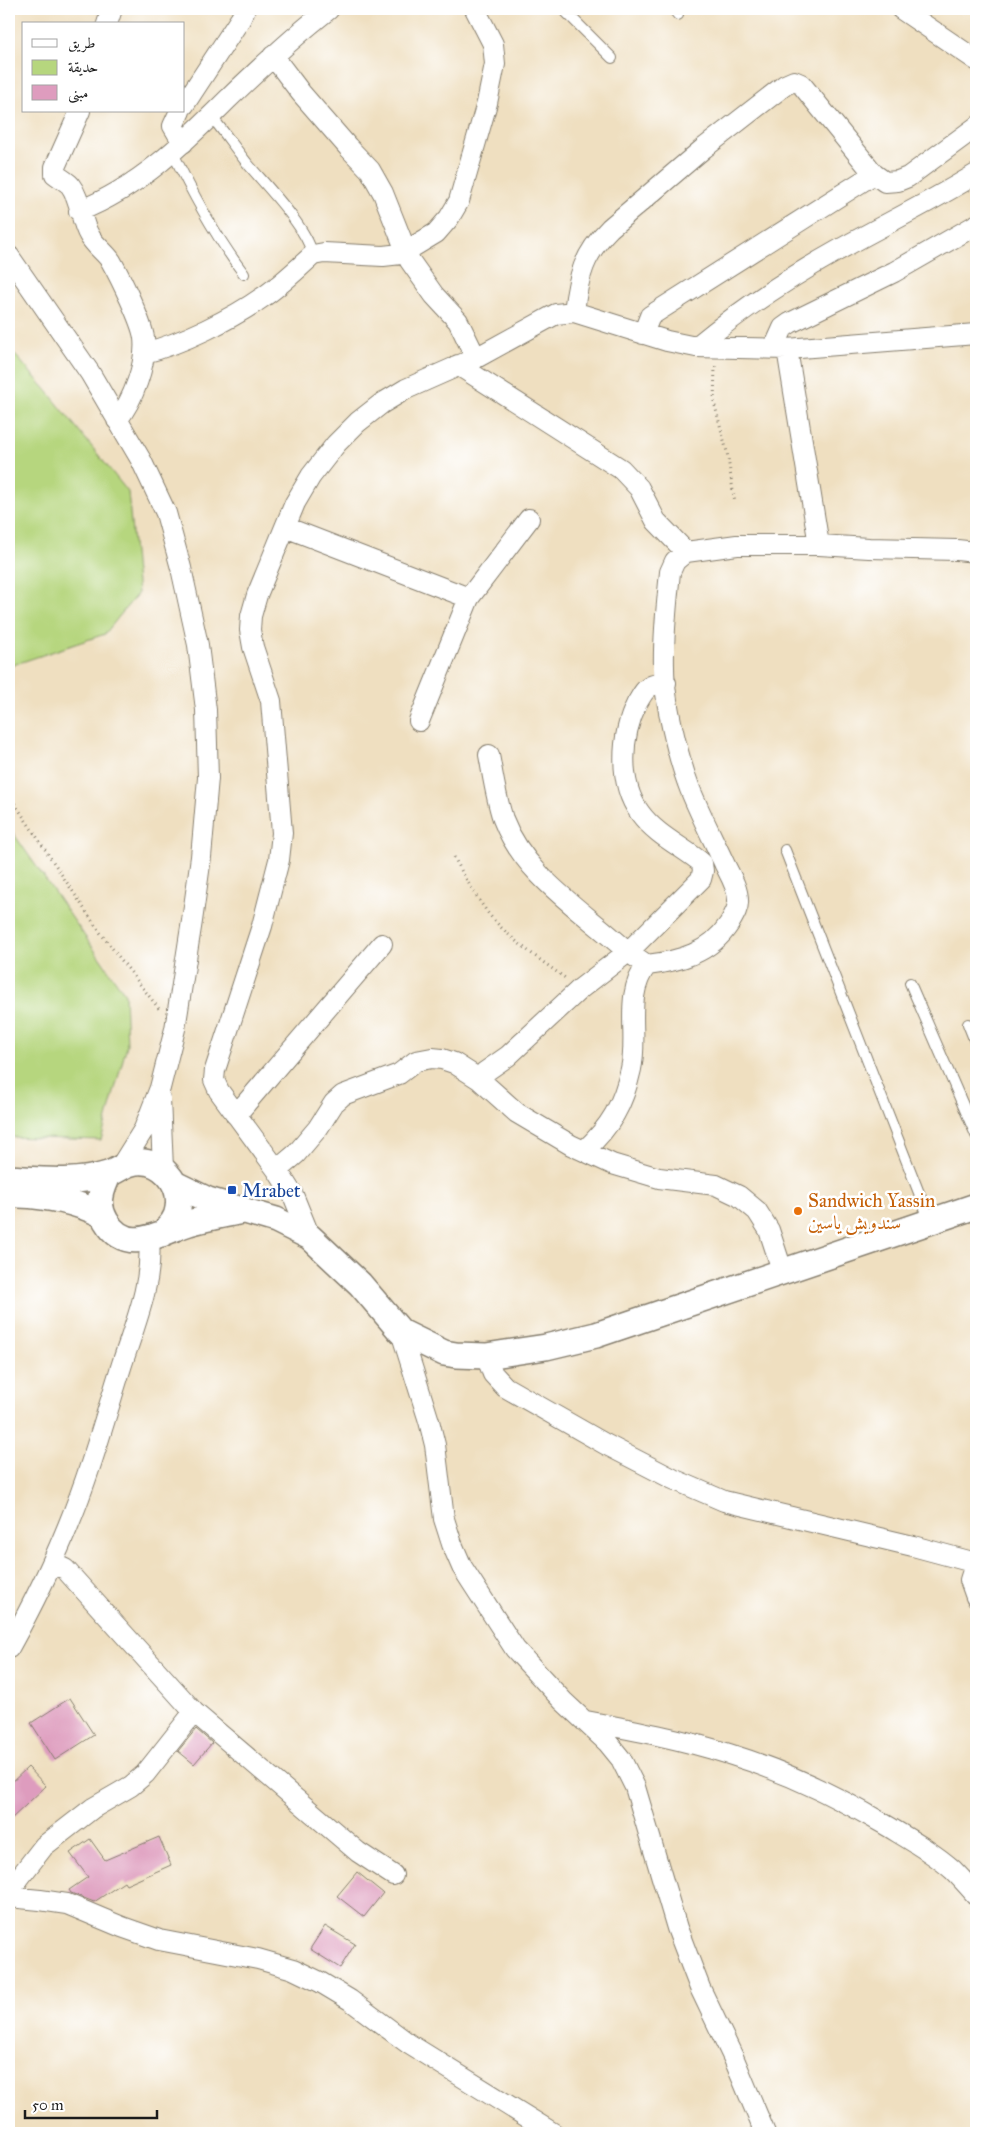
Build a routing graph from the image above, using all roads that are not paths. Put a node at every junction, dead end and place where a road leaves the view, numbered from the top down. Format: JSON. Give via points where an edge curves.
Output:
{"nodes":[{"id":1,"x":112,"y":9,"type":"edge"},
{"id":2,"x":245,"y":9,"type":"edge"},
{"id":3,"x":329,"y":9,"type":"edge"},
{"id":4,"x":475,"y":9,"type":"edge"},
{"id":5,"x":563,"y":9,"type":"edge"},
{"id":6,"x":900,"y":9,"type":"edge"},
{"id":7,"x":108,"y":22,"type":"edge"},
{"id":8,"x":274,"y":56,"type":"junction"},
{"id":9,"x":612,"y":58,"type":"dead end"},
{"id":10,"x":976,"y":60,"type":"edge"},
{"id":11,"x":185,"y":103,"type":"edge"},
{"id":12,"x":80,"y":112,"type":"edge"},
{"id":13,"x":180,"y":112,"type":"edge"},
{"id":14,"x":212,"y":117,"type":"junction"},
{"id":15,"x":976,"y":127,"type":"edge"},
{"id":16,"x":178,"y":148,"type":"junction"},
{"id":17,"x":874,"y":174,"type":"junction"},
{"id":18,"x":976,"y":174,"type":"edge"},
{"id":19,"x":79,"y":211,"type":"junction"},
{"id":20,"x":976,"y":225,"type":"edge"},
{"id":21,"x":406,"y":252,"type":"junction"},
{"id":22,"x":313,"y":255,"type":"junction"},
{"id":23,"x":9,"y":256,"type":"edge"},
{"id":24,"x":244,"y":274,"type":"dead end"},
{"id":25,"x":574,"y":312,"type":"junction"},
{"id":26,"x":643,"y":334,"type":"junction"},
{"id":27,"x":976,"y":334,"type":"edge"},
{"id":28,"x":696,"y":347,"type":"junction"},
{"id":29,"x":781,"y":349,"type":"junction"},
{"id":30,"x":144,"y":353,"type":"junction"},
{"id":31,"x":467,"y":362,"type":"junction"},
{"id":32,"x":117,"y":420,"type":"junction"},
{"id":33,"x":529,"y":519,"type":"dead end"},
{"id":34,"x":285,"y":527,"type":"junction"},
{"id":35,"x":819,"y":545,"type":"junction"},
{"id":36,"x":686,"y":552,"type":"junction"},
{"id":37,"x":976,"y":552,"type":"edge"},
{"id":38,"x":469,"y":598,"type":"junction"},
{"id":39,"x":666,"y":683,"type":"junction"},
{"id":40,"x":419,"y":721,"type":"dead end"},
{"id":41,"x":489,"y":755,"type":"dead end"},
{"id":42,"x":785,"y":850,"type":"dead end"},
{"id":43,"x":703,"y":874,"type":"junction"},
{"id":44,"x":733,"y":882,"type":"junction"},
{"id":45,"x":382,"y":944,"type":"dead end"},
{"id":46,"x":628,"y":952,"type":"junction"},
{"id":47,"x":648,"y":965,"type":"junction"},
{"id":48,"x":910,"y":983,"type":"dead end"},
{"id":49,"x":968,"y":1024,"type":"dead end"},
{"id":50,"x":976,"y":1044,"type":"edge"},
{"id":51,"x":478,"y":1079,"type":"junction"},
{"id":52,"x":160,"y":1088,"type":"junction"},
{"id":53,"x":236,"y":1115,"type":"junction"},
{"id":54,"x":976,"y":1135,"type":"edge"},
{"id":55,"x":584,"y":1151,"type":"junction"},
{"id":56,"x":115,"y":1170,"type":"junction"},
{"id":57,"x":277,"y":1170,"type":"junction"},
{"id":58,"x":169,"y":1177,"type":"junction"},
{"id":59,"x":9,"y":1178,"type":"edge"},
{"id":60,"x":9,"y":1195,"type":"edge"},
{"id":61,"x":976,"y":1206,"type":"edge"},
{"id":62,"x":244,"y":1211,"type":"junction"},
{"id":63,"x":101,"y":1214,"type":"junction"},
{"id":64,"x":930,"y":1221,"type":"junction"},
{"id":65,"x":310,"y":1236,"type":"junction"},
{"id":66,"x":156,"y":1237,"type":"junction"},
{"id":67,"x":784,"y":1273,"type":"junction"},
{"id":68,"x":401,"y":1332,"type":"junction"},
{"id":69,"x":486,"y":1356,"type":"junction"},
{"id":70,"x":976,"y":1562,"type":"edge"},
{"id":71,"x":52,"y":1563,"type":"junction"},
{"id":72,"x":976,"y":1597,"type":"edge"},
{"id":73,"x":9,"y":1648,"type":"edge"},
{"id":74,"x":194,"y":1712,"type":"junction"},
{"id":75,"x":586,"y":1720,"type":"junction"},
{"id":76,"x":393,"y":1875,"type":"dead end"},
{"id":77,"x":9,"y":1891,"type":"edge"},
{"id":78,"x":976,"y":1895,"type":"edge"},
{"id":79,"x":9,"y":1898,"type":"edge"},
{"id":80,"x":553,"y":2133,"type":"edge"},
{"id":81,"x":765,"y":2133,"type":"edge"}],
"edges":[{"from":1,"to":7,"type":"street"},
{"from":2,"to":11,"type":"street"},
{"from":3,"to":8,"type":"street"},
{"from":4,"to":21,"type":"street","via":[[493,44],[495,64],[482,121],[456,207],[436,233]]},
{"from":5,"to":9,"type":"lane"},
{"from":6,"to":10,"type":"street"},
{"from":8,"to":14,"type":"street"},
{"from":8,"to":21,"type":"street","via":[[301,93],[370,170],[383,193]]},
{"from":12,"to":19,"type":"street","via":[[55,174],[69,183]]},
{"from":13,"to":16,"type":"street","via":[[173,126]]},
{"from":14,"to":16,"type":"street"},
{"from":14,"to":22,"type":"lane","via":[[282,204],[310,244]]},
{"from":15,"to":17,"type":"street","via":[[908,176],[885,182]]},
{"from":16,"to":19,"type":"street","via":[[126,188]]},
{"from":16,"to":24,"type":"lane","via":[[188,185],[224,247]]},
{"from":17,"to":25,"type":"street","via":[[801,84],[794,81],[785,85],[704,148],[596,242],[583,264]]},
{"from":17,"to":26,"type":"street","via":[[650,316]]},
{"from":18,"to":28,"type":"street","via":[[798,275]]},
{"from":19,"to":30,"type":"street","via":[[89,236],[110,260],[132,305],[144,336]]},
{"from":20,"to":29,"type":"street","via":[[894,272],[782,328]]},
{"from":21,"to":22,"type":"street","via":[[383,256]]},
{"from":21,"to":31,"type":"street","via":[[420,277],[458,320]]},
{"from":22,"to":30,"type":"street","via":[[264,297],[226,319]]},
{"from":23,"to":32,"type":"street","via":[[90,373]]},
{"from":25,"to":26,"type":"street"},
{"from":25,"to":31,"type":"street","via":[[556,314]]},
{"from":26,"to":28,"type":"street"},
{"from":27,"to":29,"type":"street"},
{"from":28,"to":29,"type":"street"},
{"from":29,"to":35,"type":"street"},
{"from":30,"to":32,"type":"street","via":[[133,394]]},
{"from":31,"to":34,"type":"street","via":[[389,399],[358,422],[311,476]]},
{"from":31,"to":36,"type":"street","via":[[621,470],[639,488],[656,521]]},
{"from":32,"to":52,"type":"street","via":[[141,460],[166,513],[198,645],[206,710],[208,778],[201,857],[175,1029]]},
{"from":33,"to":38,"type":"street"},
{"from":34,"to":38,"type":"street"},
{"from":34,"to":53,"type":"street","via":[[251,616],[252,647],[271,700],[282,833],[265,918],[215,1070],[214,1080],[219,1091]]},
{"from":35,"to":36,"type":"street","via":[[736,545]]},
{"from":35,"to":37,"type":"street"},
{"from":36,"to":39,"type":"street","via":[[675,561],[670,572],[664,650]]},
{"from":38,"to":40,"type":"street"},
{"from":39,"to":43,"type":"street","via":[[651,686],[643,692],[633,711],[625,735],[628,789],[639,812],[658,833],[702,863]]},
{"from":39,"to":44,"type":"street","via":[[673,726],[690,788]]},
{"from":41,"to":46,"type":"street","via":[[504,820],[523,855],[558,892]]},
{"from":42,"to":64,"type":"lane"},
{"from":43,"to":44,"type":"street","via":[[713,875],[727,883]]},
{"from":43,"to":46,"type":"street"},
{"from":44,"to":47,"type":"street","via":[[738,900],[735,915],[710,946],[694,955]]},
{"from":45,"to":53,"type":"street"},
{"from":46,"to":47,"type":"street"},
{"from":46,"to":51,"type":"street","via":[[580,988],[508,1056]]},
{"from":47,"to":55,"type":"street","via":[[639,975],[634,995],[631,1068],[617,1113],[603,1134]]},
{"from":48,"to":54,"type":"lane"},
{"from":49,"to":50,"type":"lane"},
{"from":51,"to":55,"type":"street","via":[[517,1113]]},
{"from":51,"to":57,"type":"street","via":[[442,1059],[416,1061],[399,1074],[343,1095],[296,1154]]},
{"from":52,"to":56,"type":"street","via":[[144,1129]]},
{"from":52,"to":58,"type":"street"},
{"from":53,"to":57,"type":"street"},
{"from":55,"to":67,"type":"street","via":[[612,1164],[659,1178],[716,1185],[739,1196],[757,1211],[769,1230]]},
{"from":56,"to":58,"type":"street","via":[[136,1162],[150,1163]]},
{"from":56,"to":59,"type":"street","via":[[67,1180]]},
{"from":56,"to":63,"type":"street","via":[[103,1187]]},
{"from":57,"to":65,"type":"street","via":[[293,1195]]},
{"from":58,"to":62,"type":"street","via":[[208,1200]]},
{"from":58,"to":66,"type":"street","via":[[179,1194],[178,1209],[173,1223]]},
{"from":60,"to":63,"type":"street","via":[[48,1196]]},
{"from":61,"to":64,"type":"street"},
{"from":62,"to":65,"type":"street","via":[[276,1220]]},
{"from":62,"to":66,"type":"street","via":[[200,1220]]},
{"from":63,"to":66,"type":"street","via":[[120,1235],[134,1240]]},
{"from":64,"to":67,"type":"street"},
{"from":65,"to":68,"type":"street","via":[[360,1284]]},
{"from":66,"to":71,"type":"street","via":[[142,1302],[91,1464]]},
{"from":67,"to":69,"type":"street","via":[[596,1335]]},
{"from":68,"to":69,"type":"street","via":[[444,1353]]},
{"from":68,"to":75,"type":"street","via":[[435,1445],[444,1519],[462,1567],[516,1649]]},
{"from":69,"to":70,"type":"street","via":[[494,1374],[505,1387],[604,1444],[724,1502]]},
{"from":70,"to":72,"type":"street","via":[[970,1580]]},
{"from":71,"to":73,"type":"street"},
{"from":71,"to":74,"type":"street","via":[[65,1569]]},
{"from":74,"to":76,"type":"street","via":[[358,1852]]},
{"from":74,"to":77,"type":"street","via":[[144,1774],[44,1846]]},
{"from":75,"to":78,"type":"street","via":[[729,1754],[800,1780],[926,1850],[952,1870]]},
{"from":75,"to":81,"type":"street","via":[[622,1759],[635,1787],[677,1928],[700,1988]]},
{"from":79,"to":80,"type":"street","via":[[67,1904],[159,1940],[293,1969],[350,2000],[410,2044]]}]}
